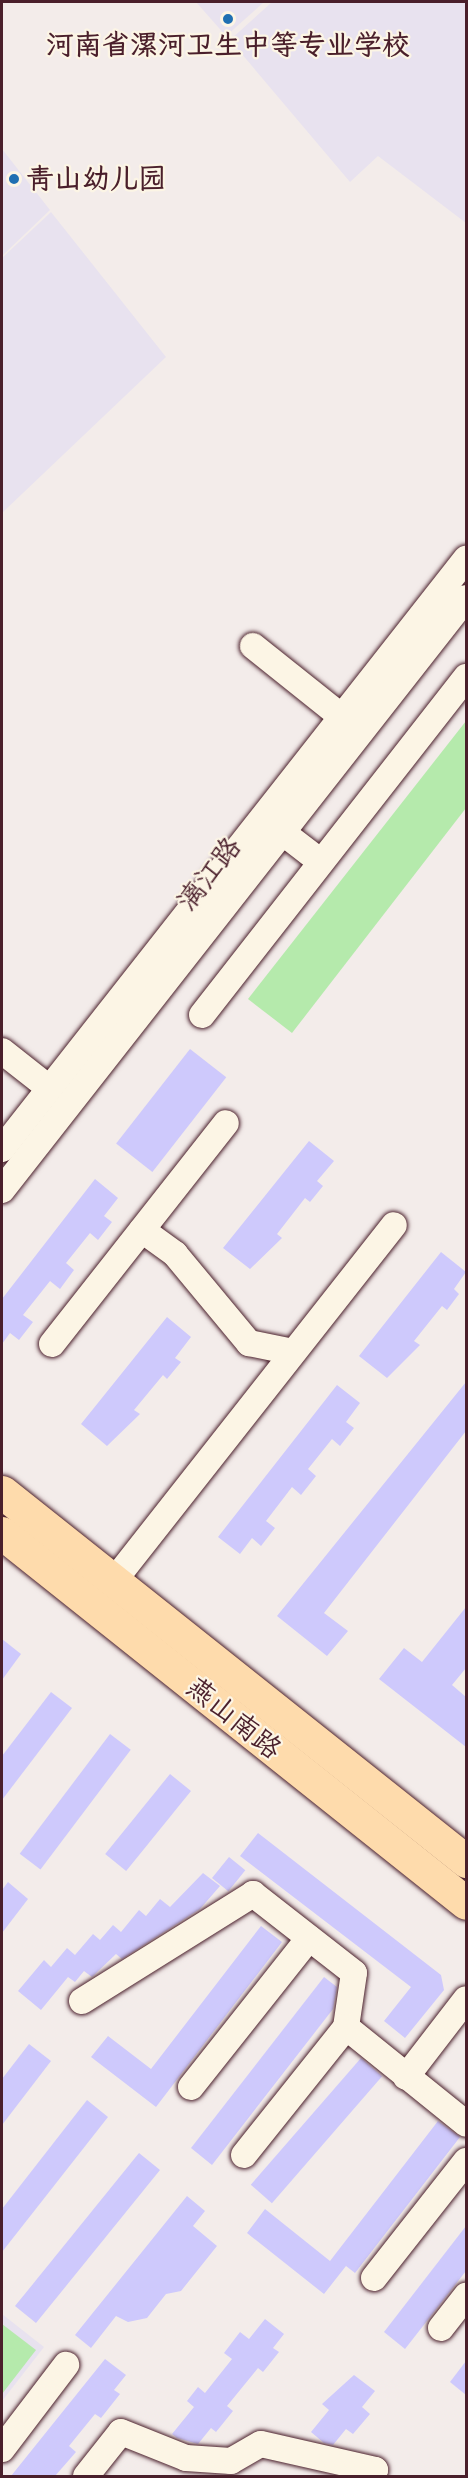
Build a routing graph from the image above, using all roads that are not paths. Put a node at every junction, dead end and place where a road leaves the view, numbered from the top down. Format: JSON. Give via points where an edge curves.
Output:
{"nodes":[{"id":1,"x":466,"y":559,"type":"edge"},
{"id":2,"x":466,"y":598,"type":"edge"},
{"id":3,"x":254,"y":646,"type":"dead end"},
{"id":4,"x":466,"y":677,"type":"edge"},
{"id":5,"x":342,"y":717,"type":"junction"},
{"id":6,"x":282,"y":832,"type":"junction"},
{"id":7,"x":321,"y":862,"type":"junction"},
{"id":8,"x":202,"y":1015,"type":"dead end"},
{"id":9,"x":2,"y":1051,"type":"edge"},
{"id":10,"x":49,"y":1088,"type":"junction"},
{"id":11,"x":226,"y":1123,"type":"dead end"},
{"id":12,"x":2,"y":1149,"type":"edge"},
{"id":13,"x":2,"y":1190,"type":"edge"},
{"id":14,"x":394,"y":1225,"type":"dead end"},
{"id":15,"x":142,"y":1230,"type":"junction"},
{"id":16,"x":51,"y":1344,"type":"dead end"},
{"id":17,"x":293,"y":1353,"type":"junction"},
{"id":18,"x":2,"y":1492,"type":"edge"},
{"id":19,"x":2,"y":1533,"type":"edge"},
{"id":20,"x":103,"y":1594,"type":"junction"},
{"id":21,"x":285,"y":1718,"type":"junction"},
{"id":22,"x":266,"y":1743,"type":"junction"},
{"id":23,"x":466,"y":1861,"type":"edge"},
{"id":24,"x":466,"y":1903,"type":"edge"},
{"id":25,"x":309,"y":1938,"type":"junction"},
{"id":26,"x":466,"y":1999,"type":"edge"},
{"id":27,"x":82,"y":2001,"type":"dead end"},
{"id":28,"x":346,"y":2028,"type":"junction"},
{"id":29,"x":406,"y":2077,"type":"junction"},
{"id":30,"x":190,"y":2087,"type":"dead end"},
{"id":31,"x":466,"y":2124,"type":"edge"},
{"id":32,"x":244,"y":2155,"type":"dead end"},
{"id":33,"x":466,"y":2161,"type":"edge"},
{"id":34,"x":374,"y":2278,"type":"dead end"},
{"id":35,"x":466,"y":2296,"type":"edge"},
{"id":36,"x":441,"y":2328,"type":"dead end"},
{"id":37,"x":66,"y":2365,"type":"dead end"},
{"id":38,"x":2,"y":2449,"type":"edge"},
{"id":39,"x":86,"y":2476,"type":"edge"},
{"id":40,"x":372,"y":2476,"type":"edge"}],
"edges":[{"from":1,"to":5,"type":"street","name":"漓江路"},
{"from":2,"to":6,"type":"street","name":"漓江路"},
{"from":3,"to":5,"type":"street"},
{"from":4,"to":7,"type":"street"},
{"from":5,"to":10,"type":"street","name":"漓江路"},
{"from":6,"to":7,"type":"street"},
{"from":6,"to":13,"type":"street","name":"漓江路"},
{"from":7,"to":8,"type":"street"},
{"from":9,"to":10,"type":"street"},
{"from":10,"to":12,"type":"street","name":"漓江路"},
{"from":11,"to":15,"type":"street"},
{"from":14,"to":17,"type":"street"},
{"from":15,"to":16,"type":"street"},
{"from":15,"to":17,"type":"street","via":[[174,1254],[249,1343]]},
{"from":17,"to":20,"type":"street"},
{"from":18,"to":20,"type":"main road","name":"燕山南路"},
{"from":19,"to":20,"type":"main road","name":"燕山南路"},
{"from":20,"to":21,"type":"main road","name":"燕山南路"},
{"from":20,"to":22,"type":"main road","name":"燕山南路"},
{"from":21,"to":22,"type":"main road"},
{"from":21,"to":23,"type":"main road","name":"燕山南路"},
{"from":22,"to":24,"type":"main road","name":"燕山南路"},
{"from":25,"to":27,"type":"street","via":[[253,1894]]},
{"from":25,"to":28,"type":"street","via":[[354,1973]]},
{"from":25,"to":30,"type":"street"},
{"from":26,"to":29,"type":"street"},
{"from":28,"to":29,"type":"street"},
{"from":28,"to":32,"type":"street"},
{"from":29,"to":31,"type":"street"},
{"from":33,"to":34,"type":"street"},
{"from":35,"to":36,"type":"street"},
{"from":37,"to":38,"type":"street"},
{"from":39,"to":40,"type":"street","via":[[121,2432],[186,2458],[231,2461],[261,2444],[375,2470]]}]}
